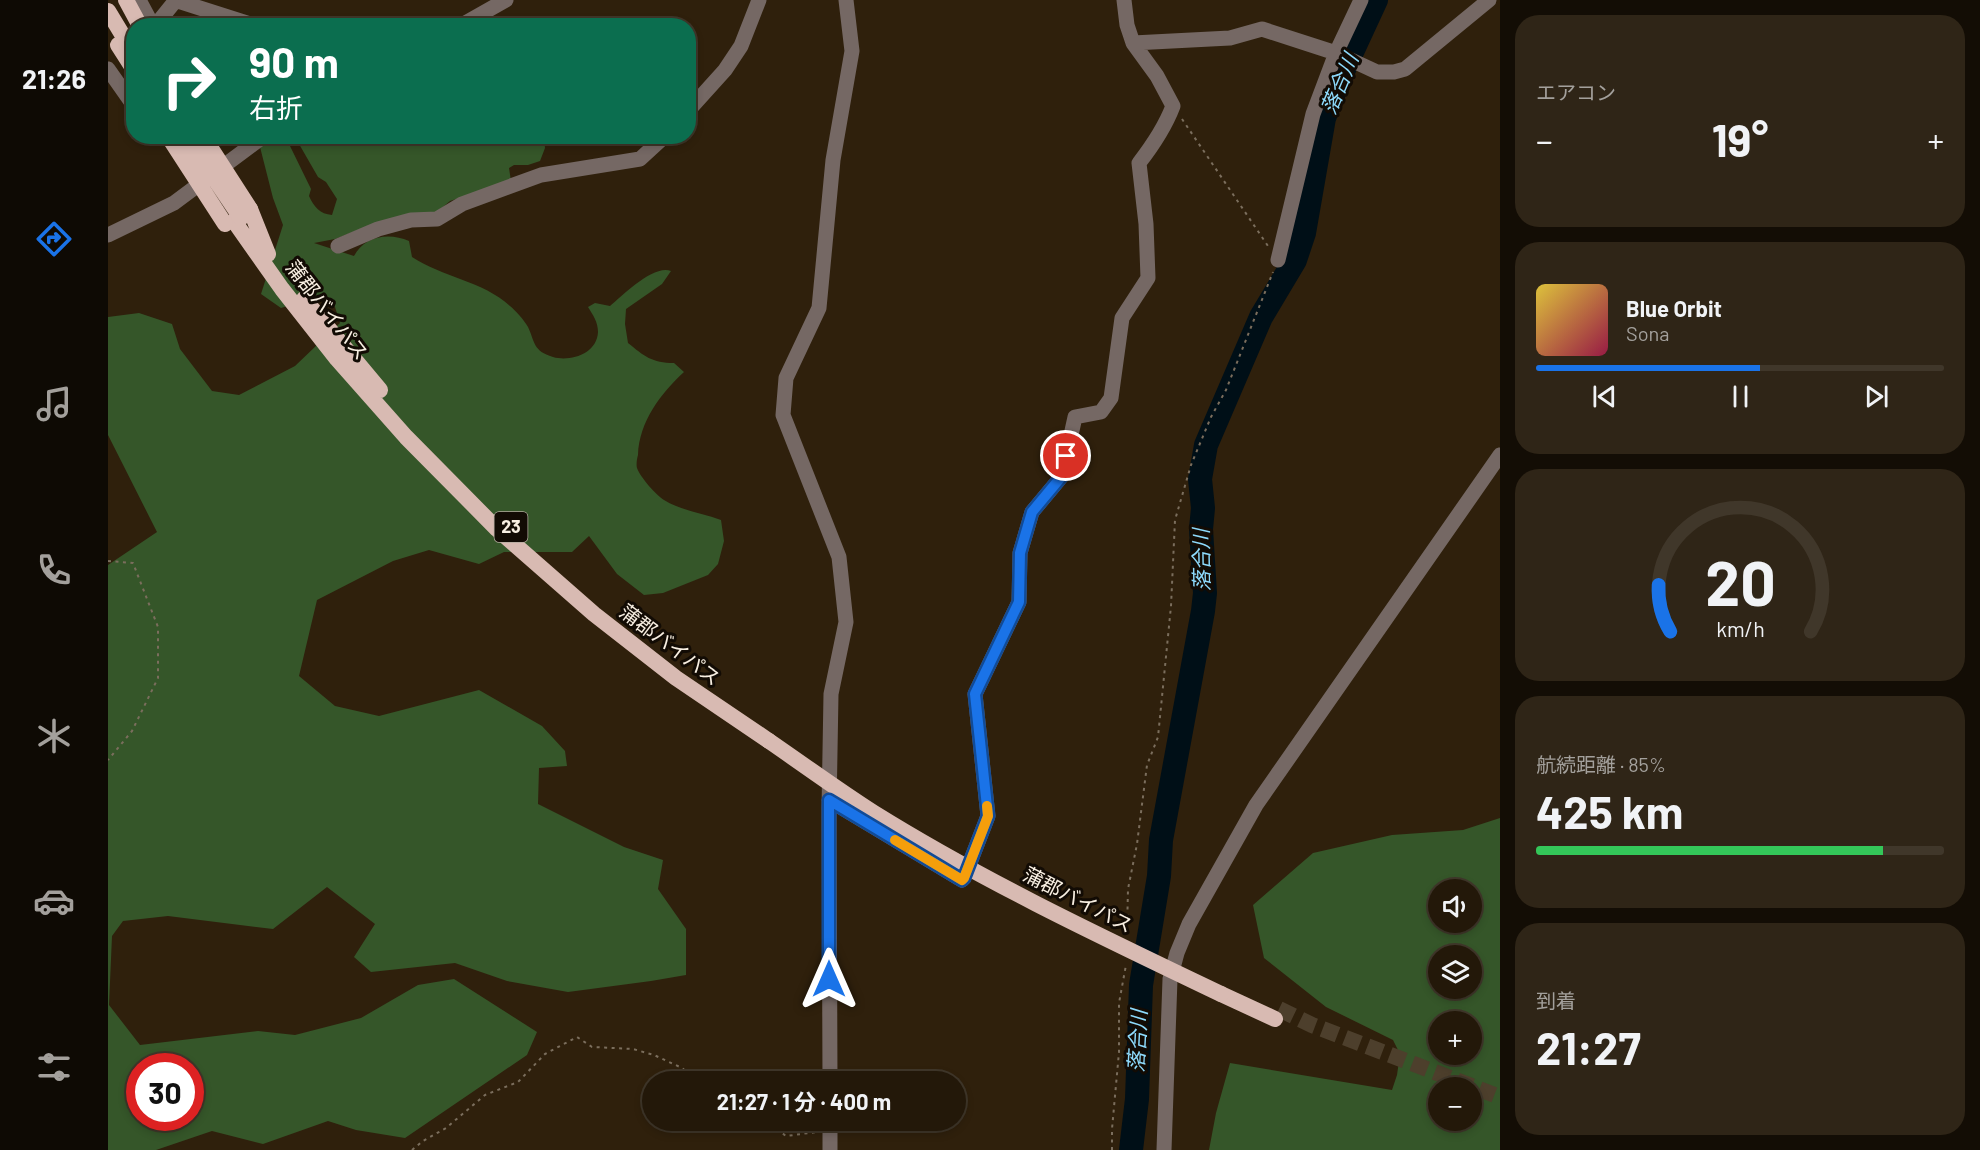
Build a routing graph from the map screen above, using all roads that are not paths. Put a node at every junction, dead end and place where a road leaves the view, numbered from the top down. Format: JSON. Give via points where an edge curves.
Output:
{"nodes":[{"id":1,"x":126,"y":0,"type":"edge"},
{"id":2,"x":139,"y":0,"type":"edge"},
{"id":3,"x":176,"y":0,"type":"edge"},
{"id":4,"x":506,"y":0,"type":"edge"},
{"id":5,"x":759,"y":0,"type":"edge"},
{"id":6,"x":846,"y":0,"type":"edge"},
{"id":7,"x":1124,"y":0,"type":"edge"},
{"id":8,"x":1362,"y":0,"type":"edge"},
{"id":9,"x":1489,"y":0,"type":"edge"},
{"id":10,"x":108,"y":11,"type":"edge"},
{"id":11,"x":136,"y":18,"type":"edge"},
{"id":12,"x":149,"y":18,"type":"edge"},
{"id":13,"x":161,"y":18,"type":"edge"},
{"id":14,"x":231,"y":18,"type":"edge"},
{"id":15,"x":473,"y":18,"type":"edge"},
{"id":16,"x":108,"y":29,"type":"edge"},
{"id":17,"x":126,"y":41,"type":"edge"},
{"id":18,"x":1133,"y":43,"type":"junction"},
{"id":19,"x":108,"y":44,"type":"edge"},
{"id":20,"x":126,"y":54,"type":"edge"},
{"id":21,"x":1338,"y":54,"type":"junction"},
{"id":22,"x":126,"y":57,"type":"edge"},
{"id":23,"x":108,"y":71,"type":"edge"},
{"id":24,"x":126,"y":71,"type":"edge"},
{"id":25,"x":126,"y":95,"type":"edge"},
{"id":26,"x":696,"y":102,"type":"edge"},
{"id":27,"x":175,"y":144,"type":"edge"},
{"id":28,"x":184,"y":144,"type":"edge"},
{"id":29,"x":191,"y":144,"type":"edge"},
{"id":30,"x":206,"y":144,"type":"edge"},
{"id":31,"x":253,"y":144,"type":"edge"},
{"id":32,"x":656,"y":144,"type":"edge"},
{"id":33,"x":237,"y":218,"type":"junction"},
{"id":34,"x":108,"y":234,"type":"edge"},
{"id":35,"x":338,"y":246,"type":"dead end"},
{"id":36,"x":1278,"y":260,"type":"road end"},
{"id":37,"x":1500,"y":455,"type":"edge"},
{"id":38,"x":771,"y":738,"type":"junction"},
{"id":39,"x":829,"y":800,"type":"junction"},
{"id":40,"x":1277,"y":1014,"type":"tunnel mouth"},
{"id":41,"x":830,"y":1071,"type":"edge"},
{"id":42,"x":830,"y":1131,"type":"edge"},
{"id":43,"x":830,"y":1150,"type":"edge"},
{"id":44,"x":1164,"y":1150,"type":"edge"}],
"edges":[{"from":1,"to":11,"type":"highway"},
{"from":2,"to":12,"type":"street"},
{"from":3,"to":13,"type":"street"},
{"from":3,"to":14,"type":"street"},
{"from":4,"to":15,"type":"street"},
{"from":5,"to":26,"type":"street","via":[[741,46]]},
{"from":6,"to":39,"type":"street","via":[[852,51],[833,160],[819,308],[786,378],[783,415],[839,557],[846,622],[831,694]]},
{"from":7,"to":18,"type":"street"},
{"from":8,"to":21,"type":"street"},
{"from":9,"to":21,"type":"street","via":[[1405,69],[1377,72]]},
{"from":10,"to":17,"type":"highway","bridge":true},
{"from":16,"to":22,"type":"highway","bridge":true},
{"from":18,"to":21,"type":"street","via":[[1230,38],[1262,29]]},
{"from":18,"to":39,"type":"street","via":[[1173,106],[1139,163],[1148,278],[1122,318],[1111,398],[1101,412],[1075,417],[1062,476],[1032,512],[1020,553],[1019,602],[975,694],[988,816],[964,878]]},
{"from":19,"to":24,"type":"highway"},
{"from":20,"to":23,"type":"street"},
{"from":21,"to":36,"type":"street","via":[[1313,114]]},
{"from":23,"to":25,"type":"street"},
{"from":27,"to":33,"type":"highway","bridge":true},
{"from":28,"to":33,"type":"highway"},
{"from":29,"to":33,"type":"highway","bridge":true},
{"from":30,"to":33,"type":"highway","bridge":true},
{"from":31,"to":34,"type":"street","via":[[174,203]]},
{"from":32,"to":35,"type":"street","via":[[640,159],[541,175],[462,204],[437,219],[411,220],[378,229]]},
{"from":33,"to":38,"type":"highway","name":"蒲郡バイパス","number":"23","via":[[411,428],[502,520],[601,607]]},
{"from":33,"to":38,"type":"highway","name":"蒲郡バイパス","number":"23","via":[[282,289],[337,358],[406,437],[497,529],[594,614],[676,678]]},
{"from":37,"to":44,"type":"street","via":[[1256,805],[1189,924],[1170,979]]},
{"from":38,"to":40,"type":"highway","name":"蒲郡バイパス","number":"23","bridge":true,"via":[[874,813],[951,858],[1079,926]]},
{"from":39,"to":41,"type":"street"},
{"from":42,"to":43,"type":"street"}]}
